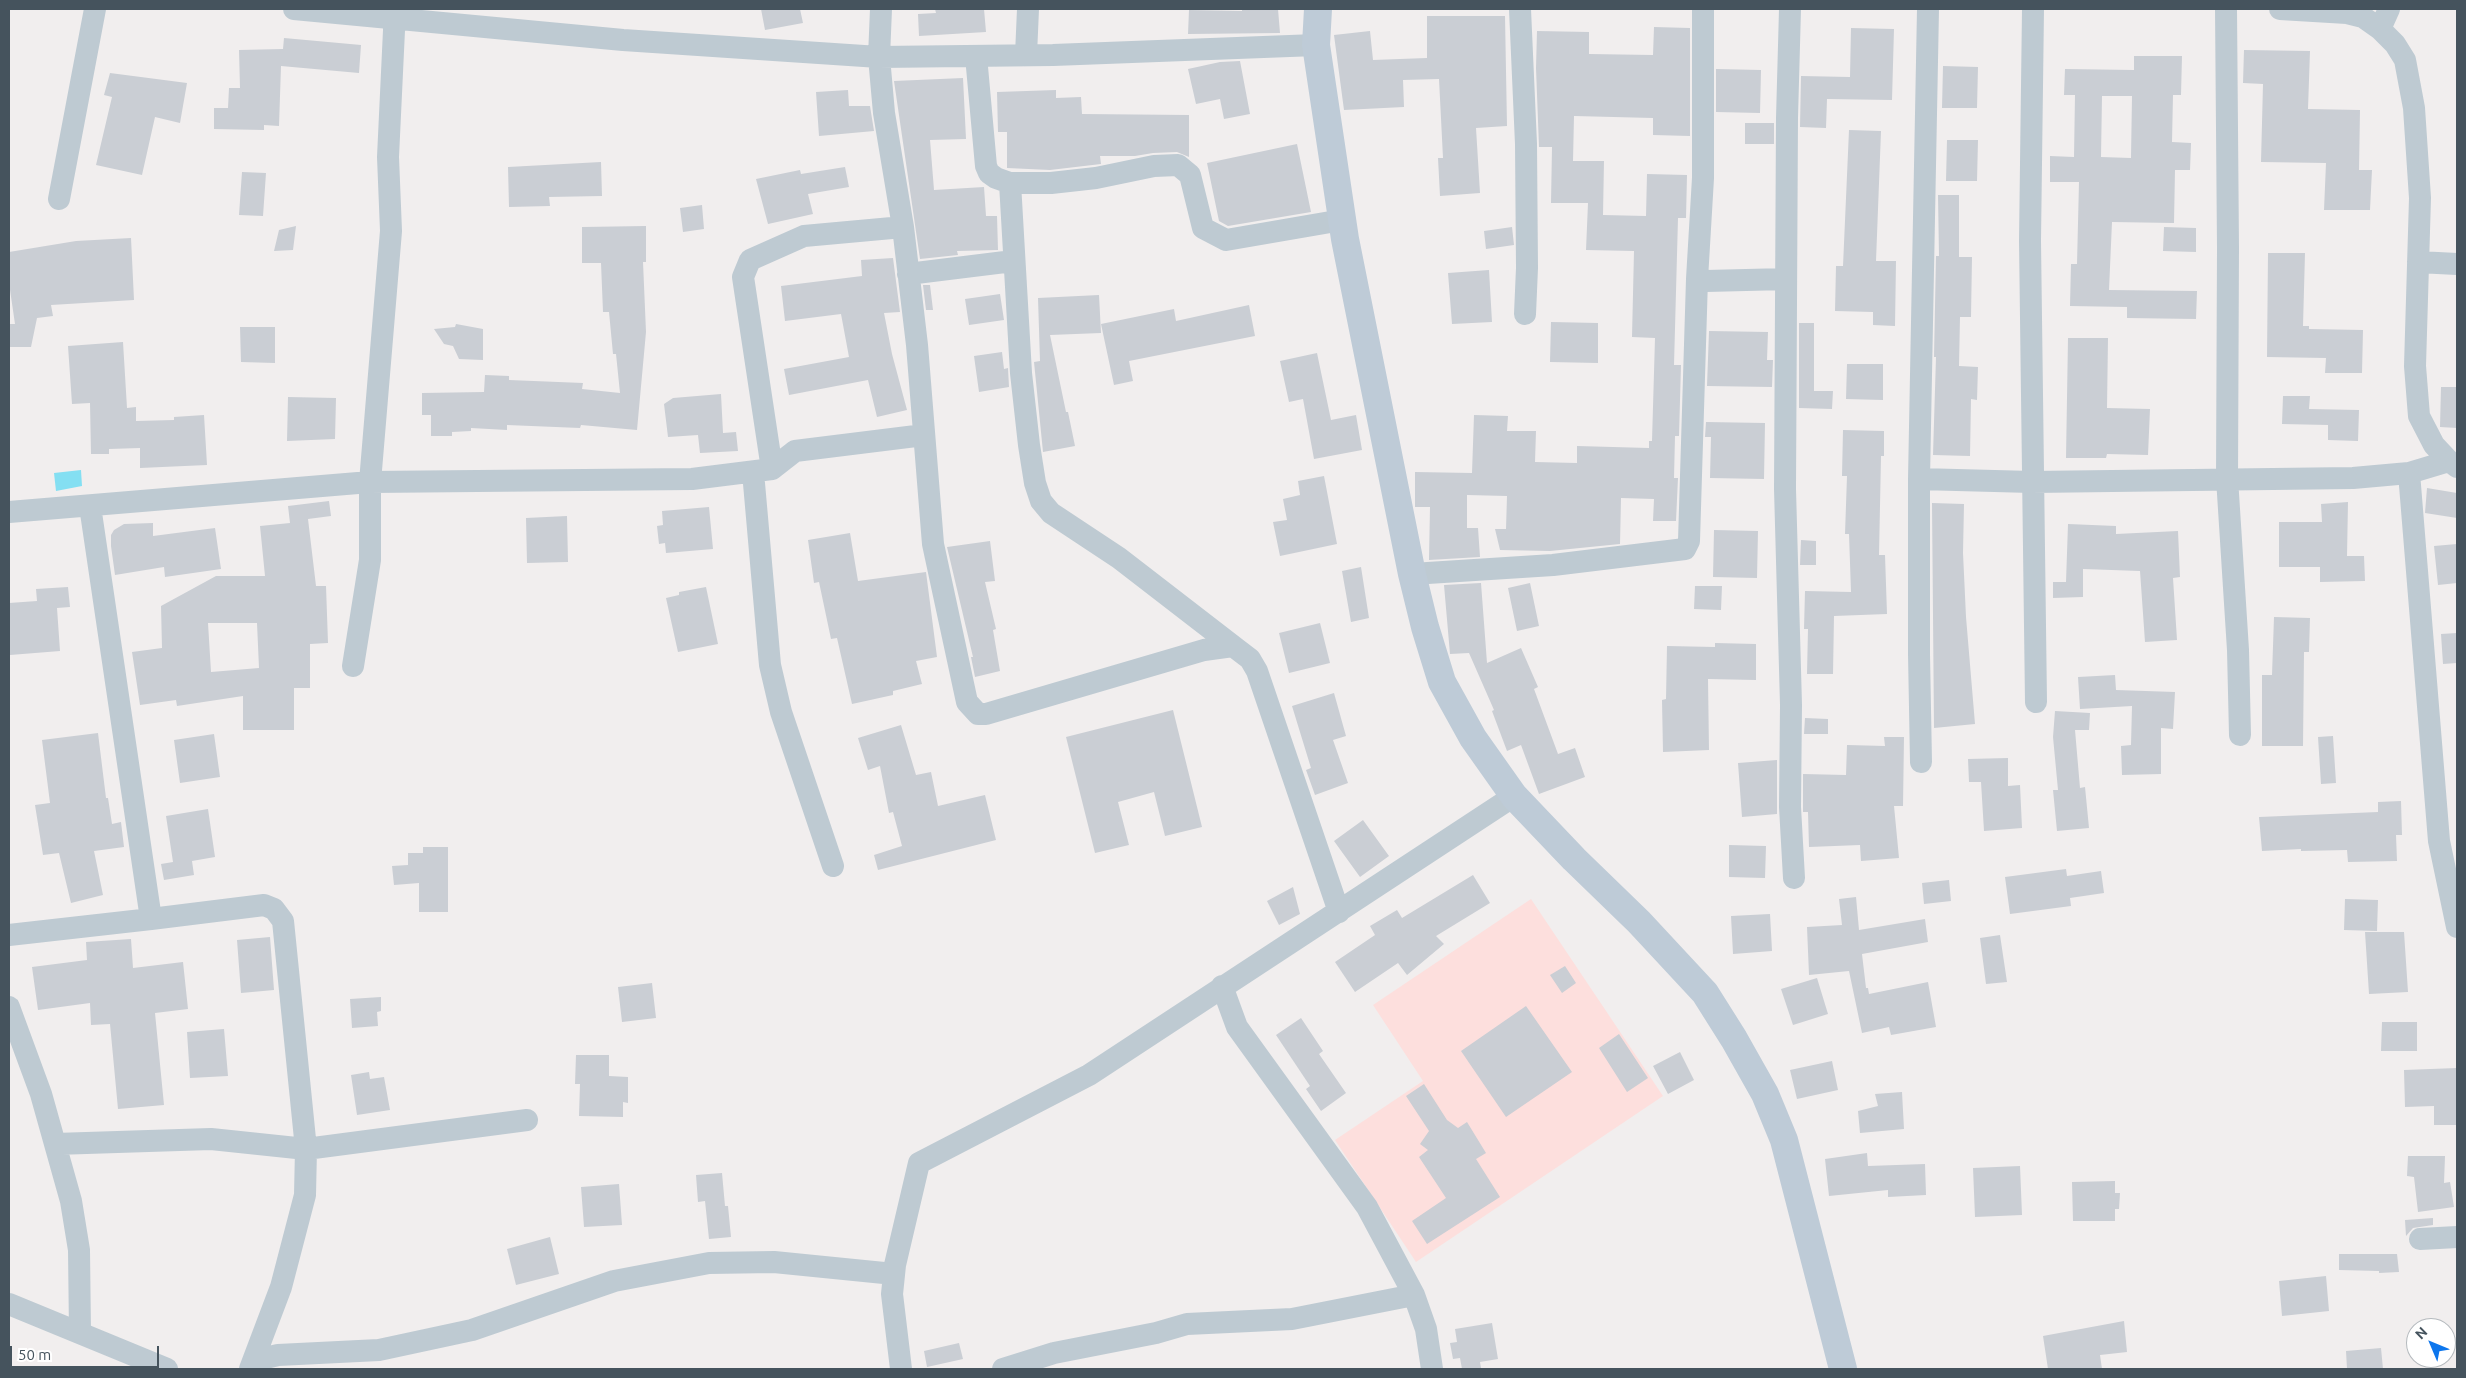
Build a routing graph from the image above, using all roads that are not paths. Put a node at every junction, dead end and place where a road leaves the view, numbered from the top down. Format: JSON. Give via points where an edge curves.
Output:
{"nodes":[{"id":1,"x":96,"y":9,"type":"edge"},
{"id":2,"x":294,"y":9,"type":"edge"},
{"id":3,"x":881,"y":9,"type":"edge"},
{"id":4,"x":1028,"y":9,"type":"edge"},
{"id":5,"x":1318,"y":9,"type":"edge"},
{"id":6,"x":1520,"y":9,"type":"edge"},
{"id":7,"x":1703,"y":9,"type":"edge"},
{"id":8,"x":1790,"y":9,"type":"edge"},
{"id":9,"x":1928,"y":9,"type":"edge"},
{"id":10,"x":2033,"y":9,"type":"edge"},
{"id":11,"x":2226,"y":9,"type":"edge"},
{"id":12,"x":2280,"y":9,"type":"edge"},
{"id":13,"x":395,"y":14,"type":"edge"},
{"id":14,"x":2384,"y":19,"type":"edge"},
{"id":15,"x":1316,"y":45,"type":"junction"},
{"id":16,"x":1026,"y":55,"type":"junction"},
{"id":17,"x":976,"y":56,"type":"junction"},
{"id":18,"x":879,"y":57,"type":"junction"},
{"id":19,"x":1010,"y":183,"type":"junction"},
{"id":20,"x":59,"y":199,"type":"dead end"},
{"id":21,"x":1342,"y":220,"type":"junction"},
{"id":22,"x":903,"y":227,"type":"junction"},
{"id":23,"x":1013,"y":261,"type":"junction"},
{"id":24,"x":2418,"y":262,"type":"junction"},
{"id":25,"x":2457,"y":264,"type":"edge"},
{"id":26,"x":908,"y":274,"type":"junction"},
{"id":27,"x":1697,"y":279,"type":"junction"},
{"id":28,"x":1786,"y":280,"type":"junction"},
{"id":29,"x":1525,"y":314,"type":"dead end"},
{"id":30,"x":924,"y":435,"type":"junction"},
{"id":31,"x":2453,"y":464,"type":"edge"},
{"id":32,"x":762,"y":471,"type":"junction"},
{"id":33,"x":2409,"y":473,"type":"junction"},
{"id":34,"x":2227,"y":478,"type":"junction"},
{"id":35,"x":1919,"y":479,"type":"junction"},
{"id":36,"x":370,"y":482,"type":"junction"},
{"id":37,"x":2032,"y":482,"type":"junction"},
{"id":38,"x":90,"y":506,"type":"junction"},
{"id":39,"x":9,"y":512,"type":"edge"},
{"id":40,"x":1412,"y":574,"type":"junction"},
{"id":41,"x":1233,"y":646,"type":"junction"},
{"id":42,"x":353,"y":666,"type":"dead end"},
{"id":43,"x":2036,"y":702,"type":"dead end"},
{"id":44,"x":2240,"y":735,"type":"dead end"},
{"id":45,"x":1922,"y":762,"type":"dead end"},
{"id":46,"x":1514,"y":796,"type":"junction"},
{"id":47,"x":833,"y":866,"type":"dead end"},
{"id":48,"x":1794,"y":878,"type":"dead end"},
{"id":49,"x":1339,"y":912,"type":"junction"},
{"id":50,"x":152,"y":919,"type":"junction"},
{"id":51,"x":2457,"y":927,"type":"edge"},
{"id":52,"x":9,"y":935,"type":"edge"},
{"id":53,"x":1222,"y":986,"type":"junction"},
{"id":54,"x":9,"y":1007,"type":"edge"},
{"id":55,"x":527,"y":1120,"type":"dead end"},
{"id":56,"x":55,"y":1144,"type":"junction"},
{"id":57,"x":306,"y":1149,"type":"junction"},
{"id":58,"x":2457,"y":1237,"type":"edge"},
{"id":59,"x":2420,"y":1239,"type":"dead end"},
{"id":60,"x":894,"y":1274,"type":"junction"},
{"id":61,"x":1414,"y":1295,"type":"junction"},
{"id":62,"x":9,"y":1304,"type":"edge"},
{"id":63,"x":80,"y":1333,"type":"junction"},
{"id":64,"x":252,"y":1365,"type":"edge"},
{"id":65,"x":167,"y":1369,"type":"edge"},
{"id":66,"x":901,"y":1369,"type":"edge"},
{"id":67,"x":1003,"y":1369,"type":"edge"},
{"id":68,"x":1432,"y":1369,"type":"edge"},
{"id":69,"x":1843,"y":1369,"type":"edge"}],
"edges":[{"from":1,"to":20,"type":"street"},
{"from":2,"to":13,"type":"street"},
{"from":3,"to":18,"type":"street"},
{"from":4,"to":16,"type":"street"},
{"from":5,"to":15,"type":"street"},
{"from":6,"to":29,"type":"street","via":[[1526,144]]},
{"from":7,"to":27,"type":"street","via":[[1703,178]]},
{"from":8,"to":28,"type":"street"},
{"from":9,"to":35,"type":"street"},
{"from":10,"to":37,"type":"street","via":[[2030,241]]},
{"from":11,"to":34,"type":"street"},
{"from":12,"to":14,"type":"street"},
{"from":13,"to":18,"type":"street","via":[[623,40]]},
{"from":13,"to":36,"type":"street","via":[[388,157],[391,231]]},
{"from":14,"to":24,"type":"street","via":[[2405,60],[2414,108],[2420,198]]},
{"from":15,"to":16,"type":"street"},
{"from":15,"to":21,"type":"street"},
{"from":16,"to":17,"type":"street"},
{"from":17,"to":18,"type":"street"},
{"from":17,"to":19,"type":"street","via":[[986,166],[996,178]]},
{"from":18,"to":22,"type":"street","via":[[884,113]]},
{"from":19,"to":21,"type":"street","via":[[1051,183],[1178,165],[1190,175],[1203,228],[1226,240]]},
{"from":19,"to":23,"type":"street"},
{"from":21,"to":40,"type":"street"},
{"from":22,"to":26,"type":"street"},
{"from":22,"to":32,"type":"street","via":[[804,236],[750,260],[743,277]]},
{"from":23,"to":26,"type":"street"},
{"from":23,"to":41,"type":"street","via":[[1029,445],[1041,501],[1051,513],[1120,558]]},
{"from":24,"to":25,"type":"street"},
{"from":24,"to":31,"type":"street","via":[[2415,366],[2418,416],[2434,445]]},
{"from":26,"to":30,"type":"street","via":[[918,345]]},
{"from":27,"to":28,"type":"street"},
{"from":27,"to":40,"type":"street","via":[[1689,541],[1685,549],[1553,565]]},
{"from":28,"to":48,"type":"street","via":[[1785,489]]},
{"from":30,"to":32,"type":"street","via":[[795,451]]},
{"from":30,"to":41,"type":"street","via":[[933,544],[962,684],[967,702],[978,714],[1204,650]]},
{"from":31,"to":33,"type":"street"},
{"from":32,"to":36,"type":"street","via":[[692,479]]},
{"from":32,"to":47,"type":"street","via":[[770,665],[782,712]]},
{"from":33,"to":34,"type":"street","via":[[2353,478]]},
{"from":33,"to":51,"type":"street","via":[[2438,841]]},
{"from":34,"to":37,"type":"street"},
{"from":34,"to":44,"type":"street"},
{"from":35,"to":37,"type":"street"},
{"from":35,"to":45,"type":"street"},
{"from":36,"to":38,"type":"street"},
{"from":36,"to":42,"type":"street","via":[[370,560]]},
{"from":37,"to":43,"type":"street"},
{"from":38,"to":39,"type":"street"},
{"from":38,"to":50,"type":"street"},
{"from":40,"to":46,"type":"street","via":[[1442,682],[1474,738]]},
{"from":41,"to":49,"type":"street","via":[[1250,658],[1257,671]]},
{"from":46,"to":49,"type":"street"},
{"from":46,"to":69,"type":"street","via":[[1705,993],[1734,1039],[1765,1094],[1784,1140]]},
{"from":49,"to":53,"type":"street"},
{"from":50,"to":52,"type":"street"},
{"from":50,"to":57,"type":"street","via":[[264,904],[274,909],[283,921]]},
{"from":53,"to":60,"type":"street","via":[[1089,1075],[919,1163]]},
{"from":53,"to":61,"type":"street","via":[[1237,1027],[1367,1207]]},
{"from":54,"to":56,"type":"street","via":[[41,1094]]},
{"from":55,"to":57,"type":"street"},
{"from":56,"to":57,"type":"street","via":[[211,1139]]},
{"from":56,"to":63,"type":"street","via":[[71,1201],[79,1250]]},
{"from":57,"to":64,"type":"street","via":[[301,1216]]},
{"from":58,"to":59,"type":"street"},
{"from":60,"to":64,"type":"street","via":[[774,1262],[709,1263],[614,1281],[472,1330],[379,1350],[278,1355]]},
{"from":60,"to":66,"type":"street","via":[[892,1294]]},
{"from":61,"to":67,"type":"street","via":[[1292,1319],[1188,1324],[1054,1353]]},
{"from":61,"to":68,"type":"street","via":[[1426,1329]]},
{"from":62,"to":63,"type":"street"},
{"from":63,"to":65,"type":"street"}]}
